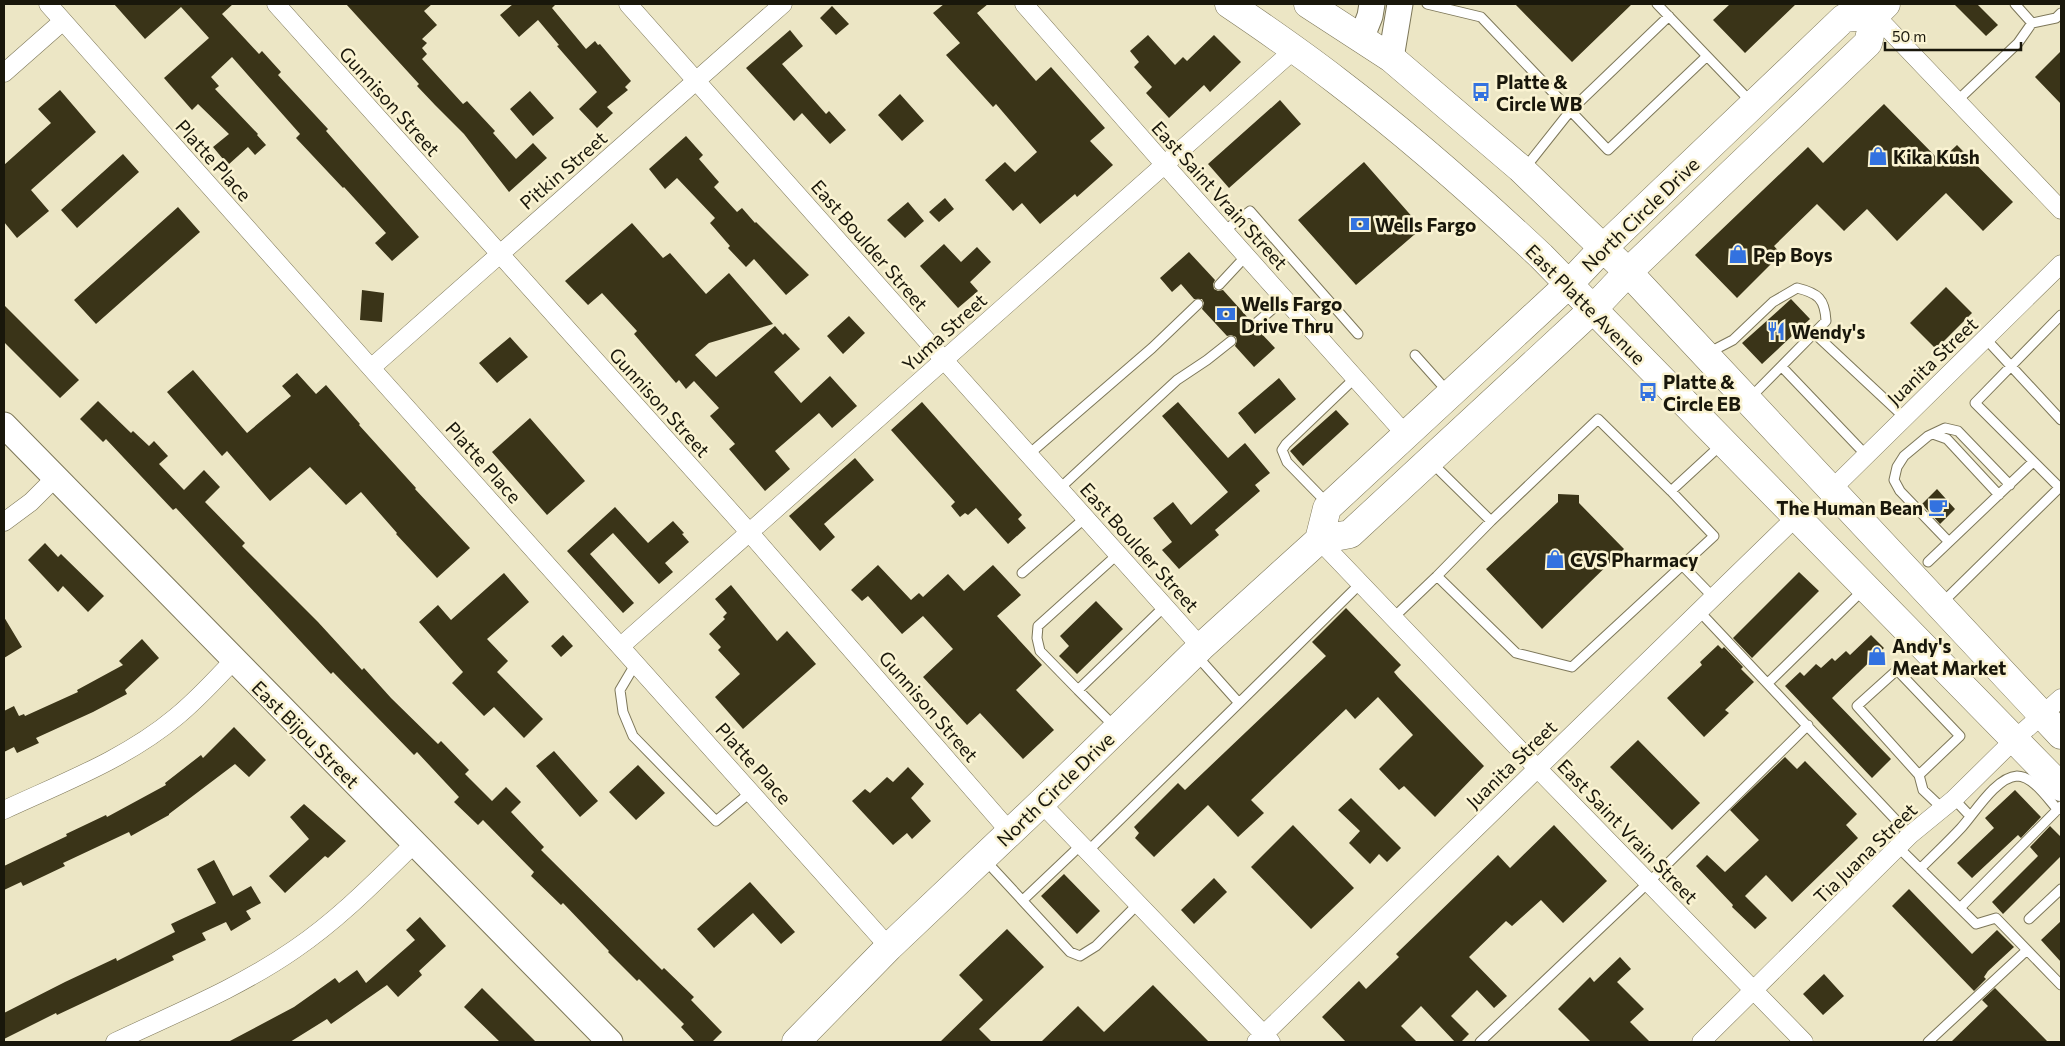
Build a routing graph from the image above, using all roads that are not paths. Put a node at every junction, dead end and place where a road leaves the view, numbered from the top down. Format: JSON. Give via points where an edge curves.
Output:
{"nodes":[{"id":1,"x":48,"y":4,"type":"edge"},
{"id":2,"x":276,"y":4,"type":"edge"},
{"id":3,"x":628,"y":4,"type":"edge"},
{"id":4,"x":783,"y":4,"type":"edge"},
{"id":5,"x":1024,"y":4,"type":"edge"},
{"id":6,"x":1229,"y":4,"type":"edge"},
{"id":7,"x":1308,"y":4,"type":"edge"},
{"id":8,"x":1372,"y":4,"type":"edge"},
{"id":9,"x":1400,"y":4,"type":"edge"},
{"id":10,"x":1427,"y":4,"type":"edge"},
{"id":11,"x":1657,"y":4,"type":"edge"},
{"id":12,"x":2015,"y":4,"type":"edge"},
{"id":13,"x":1468,"y":8,"type":"edge"},
{"id":14,"x":1880,"y":9,"type":"edge"},
{"id":15,"x":2061,"y":13,"type":"edge"},
{"id":16,"x":1669,"y":16,"type":"junction"},
{"id":17,"x":63,"y":20,"type":"junction"},
{"id":18,"x":2032,"y":23,"type":"junction"},
{"id":19,"x":1361,"y":38,"type":"junction"},
{"id":20,"x":1295,"y":49,"type":"junction"},
{"id":21,"x":1707,"y":56,"type":"junction"},
{"id":22,"x":1392,"y":58,"type":"junction"},
{"id":23,"x":4,"y":73,"type":"edge"},
{"id":24,"x":697,"y":80,"type":"junction"},
{"id":25,"x":1957,"y":101,"type":"junction"},
{"id":26,"x":1754,"y":105,"type":"junction"},
{"id":27,"x":1571,"y":110,"type":"junction"},
{"id":28,"x":1164,"y":164,"type":"junction"},
{"id":29,"x":1522,"y":171,"type":"junction"},
{"id":30,"x":2061,"y":210,"type":"edge"},
{"id":31,"x":1224,"y":232,"type":"junction"},
{"id":32,"x":1602,"y":248,"type":"junction"},
{"id":33,"x":499,"y":255,"type":"junction"},
{"id":34,"x":1246,"y":256,"type":"junction"},
{"id":35,"x":2061,"y":264,"type":"edge"},
{"id":36,"x":1628,"y":272,"type":"junction"},
{"id":37,"x":1218,"y":285,"type":"dead end"},
{"id":38,"x":1568,"y":285,"type":"junction"},
{"id":39,"x":1284,"y":299,"type":"junction"},
{"id":40,"x":1198,"y":304,"type":"dead end"},
{"id":41,"x":1592,"y":310,"type":"junction"},
{"id":42,"x":2061,"y":315,"type":"edge"},
{"id":43,"x":1254,"y":325,"type":"dead end"},
{"id":44,"x":1358,"y":334,"type":"dead end"},
{"id":45,"x":1814,"y":334,"type":"junction"},
{"id":46,"x":1985,"y":338,"type":"junction"},
{"id":47,"x":1231,"y":341,"type":"dead end"},
{"id":48,"x":1706,"y":354,"type":"junction"},
{"id":49,"x":1415,"y":355,"type":"dead end"},
{"id":50,"x":944,"y":360,"type":"junction"},
{"id":51,"x":1782,"y":366,"type":"junction"},
{"id":52,"x":2011,"y":366,"type":"junction"},
{"id":53,"x":371,"y":368,"type":"junction"},
{"id":54,"x":1355,"y":378,"type":"junction"},
{"id":55,"x":1450,"y":394,"type":"junction"},
{"id":56,"x":1748,"y":400,"type":"junction"},
{"id":57,"x":1905,"y":418,"type":"junction"},
{"id":58,"x":2061,"y":420,"type":"edge"},
{"id":59,"x":4,"y":425,"type":"edge"},
{"id":60,"x":1933,"y":434,"type":"junction"},
{"id":61,"x":1406,"y":435,"type":"junction"},
{"id":62,"x":1723,"y":443,"type":"junction"},
{"id":63,"x":1028,"y":454,"type":"junction"},
{"id":64,"x":1866,"y":455,"type":"junction"},
{"id":65,"x":1430,"y":461,"type":"junction"},
{"id":66,"x":2034,"y":462,"type":"junction"},
{"id":67,"x":56,"y":477,"type":"junction"},
{"id":68,"x":2010,"y":485,"type":"junction"},
{"id":69,"x":2060,"y":487,"type":"edge"},
{"id":70,"x":1059,"y":489,"type":"junction"},
{"id":71,"x":1832,"y":489,"type":"junction"},
{"id":72,"x":1671,"y":491,"type":"junction"},
{"id":73,"x":1999,"y":495,"type":"junction"},
{"id":74,"x":1330,"y":505,"type":"junction"},
{"id":75,"x":1796,"y":517,"type":"junction"},
{"id":76,"x":1085,"y":518,"type":"junction"},
{"id":77,"x":4,"y":522,"type":"edge"},
{"id":78,"x":1490,"y":522,"type":"junction"},
{"id":79,"x":749,"y":532,"type":"junction"},
{"id":80,"x":1319,"y":540,"type":"junction"},
{"id":81,"x":1949,"y":542,"type":"junction"},
{"id":82,"x":1118,"y":554,"type":"junction"},
{"id":83,"x":1928,"y":562,"type":"dead end"},
{"id":84,"x":1682,"y":565,"type":"junction"},
{"id":85,"x":1022,"y":573,"type":"dead end"},
{"id":86,"x":1437,"y":576,"type":"junction"},
{"id":87,"x":1361,"y":583,"type":"junction"},
{"id":88,"x":1866,"y":588,"type":"junction"},
{"id":89,"x":1714,"y":598,"type":"junction"},
{"id":90,"x":1940,"y":605,"type":"junction"},
{"id":91,"x":1165,"y":606,"type":"junction"},
{"id":92,"x":1699,"y":611,"type":"junction"},
{"id":93,"x":1394,"y":618,"type":"junction"},
{"id":94,"x":621,"y":646,"type":"junction"},
{"id":95,"x":1198,"y":650,"type":"junction"},
{"id":96,"x":234,"y":660,"type":"junction"},
{"id":97,"x":636,"y":663,"type":"junction"},
{"id":98,"x":1768,"y":683,"type":"junction"},
{"id":99,"x":1078,"y":690,"type":"junction"},
{"id":100,"x":1239,"y":703,"type":"junction"},
{"id":101,"x":2055,"y":716,"type":"edge"},
{"id":102,"x":1808,"y":726,"type":"junction"},
{"id":103,"x":1117,"y":729,"type":"junction"},
{"id":104,"x":2015,"y":739,"type":"junction"},
{"id":105,"x":1537,"y":768,"type":"junction"},
{"id":106,"x":1919,"y":775,"type":"junction"},
{"id":107,"x":751,"y":792,"type":"junction"},
{"id":108,"x":2060,"y":801,"type":"edge"},
{"id":109,"x":1042,"y":803,"type":"junction"},
{"id":110,"x":1948,"y":804,"type":"junction"},
{"id":111,"x":4,"y":810,"type":"edge"},
{"id":112,"x":1970,"y":816,"type":"junction"},
{"id":113,"x":1010,"y":832,"type":"junction"},
{"id":114,"x":1904,"y":841,"type":"junction"},
{"id":115,"x":415,"y":843,"type":"junction"},
{"id":116,"x":1085,"y":848,"type":"junction"},
{"id":117,"x":984,"y":858,"type":"junction"},
{"id":118,"x":1920,"y":869,"type":"junction"},
{"id":119,"x":1649,"y":882,"type":"junction"},
{"id":120,"x":2061,"y":889,"type":"edge"},
{"id":121,"x":1023,"y":900,"type":"junction"},
{"id":122,"x":1138,"y":904,"type":"junction"},
{"id":123,"x":1960,"y":908,"type":"junction"},
{"id":124,"x":2029,"y":920,"type":"dead end"},
{"id":125,"x":889,"y":947,"type":"junction"},
{"id":126,"x":2026,"y":950,"type":"junction"},
{"id":127,"x":2061,"y":985,"type":"edge"},
{"id":128,"x":1754,"y":990,"type":"junction"},
{"id":129,"x":1264,"y":1040,"type":"edge"},
{"id":130,"x":115,"y":1042,"type":"edge"},
{"id":131,"x":610,"y":1042,"type":"edge"},
{"id":132,"x":796,"y":1042,"type":"edge"},
{"id":133,"x":1480,"y":1042,"type":"edge"},
{"id":134,"x":1701,"y":1042,"type":"edge"},
{"id":135,"x":1804,"y":1042,"type":"edge"},
{"id":136,"x":1928,"y":1042,"type":"edge"}],
"edges":[{"from":1,"to":17,"type":"street","name":"Platte Place"},
{"from":2,"to":33,"type":"street","name":"Gunnison Street"},
{"from":3,"to":24,"type":"street","name":"East Boulder Street"},
{"from":4,"to":24,"type":"street","name":"Pitkin Street"},
{"from":5,"to":28,"type":"street","name":"East Saint Vrain Street"},
{"from":6,"to":20,"type":"main road","name":"East Platte Avenue"},
{"from":7,"to":19,"type":"main road"},
{"from":8,"to":19,"type":"street"},
{"from":9,"to":22,"type":"street"},
{"from":10,"to":13,"type":"lane"},
{"from":11,"to":16,"type":"lane"},
{"from":12,"to":18,"type":"lane"},
{"from":13,"to":27,"type":"lane","via":[[1481,17]]},
{"from":14,"to":25,"type":"street"},
{"from":14,"to":26,"type":"main road","name":"North Circle Drive","via":[[1844,18]]},
{"from":14,"to":36,"type":"main road","name":"North Circle Drive","via":[[1868,42]]},
{"from":15,"to":18,"type":"lane","via":[[2056,18]]},
{"from":16,"to":21,"type":"lane"},
{"from":16,"to":27,"type":"lane"},
{"from":17,"to":23,"type":"street"},
{"from":17,"to":53,"type":"street","name":"Platte Place"},
{"from":18,"to":25,"type":"lane","via":[[2018,43]]},
{"from":19,"to":22,"type":"main road"},
{"from":20,"to":28,"type":"street","name":"Yuma Street"},
{"from":20,"to":38,"type":"main road","name":"East Platte Avenue","via":[[1377,113],[1496,214]]},
{"from":21,"to":26,"type":"lane"},
{"from":21,"to":27,"type":"lane","via":[[1608,150]]},
{"from":22,"to":29,"type":"main road"},
{"from":24,"to":33,"type":"street","name":"Pitkin Street"},
{"from":24,"to":50,"type":"street","name":"East Boulder Street"},
{"from":25,"to":30,"type":"street"},
{"from":26,"to":32,"type":"main road","name":"North Circle Drive"},
{"from":27,"to":29,"type":"lane"},
{"from":28,"to":31,"type":"street","name":"East Saint Vrain Street"},
{"from":28,"to":50,"type":"street","name":"Yuma Street"},
{"from":29,"to":32,"type":"main road"},
{"from":31,"to":34,"type":"street","name":"East Saint Vrain Street"},
{"from":31,"to":44,"type":"lane","via":[[1250,210]]},
{"from":32,"to":36,"type":"main road"},
{"from":32,"to":38,"type":"main road","name":"North Circle Drive"},
{"from":33,"to":53,"type":"street","name":"Pitkin Street"},
{"from":33,"to":79,"type":"street","name":"Gunnison Street"},
{"from":34,"to":37,"type":"lane"},
{"from":34,"to":39,"type":"street","name":"East Saint Vrain Street"},
{"from":35,"to":46,"type":"street","name":"Juanita Street"},
{"from":36,"to":41,"type":"main road","name":"North Circle Drive"},
{"from":36,"to":48,"type":"main road"},
{"from":38,"to":41,"type":"main road","name":"East Platte Avenue"},
{"from":38,"to":55,"type":"main road","name":"North Circle Drive"},
{"from":39,"to":43,"type":"lane"},
{"from":39,"to":54,"type":"street","name":"East Saint Vrain Street"},
{"from":40,"to":63,"type":"lane","via":[[1152,348]]},
{"from":41,"to":62,"type":"main road","name":"East Platte Avenue"},
{"from":41,"to":65,"type":"main road","name":"North Circle Drive"},
{"from":42,"to":52,"type":"lane"},
{"from":45,"to":48,"type":"lane","via":[[1826,321],[1826,306],[1813,292],[1797,288],[1773,302],[1733,340]]},
{"from":45,"to":51,"type":"lane"},
{"from":45,"to":57,"type":"lane"},
{"from":46,"to":52,"type":"lane"},
{"from":46,"to":57,"type":"street","name":"Juanita Street"},
{"from":47,"to":70,"type":"lane","via":[[1176,380]]},
{"from":48,"to":56,"type":"main road"},
{"from":49,"to":55,"type":"lane"},
{"from":50,"to":63,"type":"street","name":"East Boulder Street"},
{"from":50,"to":79,"type":"street","name":"Yuma Street"},
{"from":51,"to":56,"type":"lane"},
{"from":51,"to":64,"type":"lane"},
{"from":52,"to":58,"type":"lane"},
{"from":52,"to":66,"type":"lane","via":[[1975,403]]},
{"from":53,"to":94,"type":"street","name":"Platte Place"},
{"from":54,"to":61,"type":"street","name":"East Saint Vrain Street"},
{"from":54,"to":74,"type":"lane","via":[[1282,450],[1287,462]]},
{"from":55,"to":61,"type":"main road","name":"North Circle Drive"},
{"from":56,"to":71,"type":"main road"},
{"from":57,"to":64,"type":"street","name":"Juanita Street"},
{"from":59,"to":67,"type":"street","name":"East Bijou Street"},
{"from":60,"to":68,"type":"lane","via":[[1945,428],[1958,431]]},
{"from":60,"to":73,"type":"lane","via":[[1947,439]]},
{"from":60,"to":81,"type":"lane","via":[[1904,456],[1894,480],[1900,491]]},
{"from":61,"to":74,"type":"main road","name":"North Circle Drive"},
{"from":62,"to":72,"type":"lane"},
{"from":62,"to":75,"type":"main road","name":"East Platte Avenue"},
{"from":63,"to":70,"type":"street","name":"East Boulder Street"},
{"from":64,"to":71,"type":"street","name":"Juanita Street"},
{"from":65,"to":78,"type":"lane"},
{"from":65,"to":80,"type":"main road","name":"North Circle Drive","via":[[1350,534]]},
{"from":66,"to":68,"type":"lane"},
{"from":66,"to":69,"type":"lane"},
{"from":67,"to":77,"type":"street","via":[[32,502]]},
{"from":67,"to":96,"type":"street","name":"East Bijou Street"},
{"from":68,"to":73,"type":"lane"},
{"from":69,"to":90,"type":"lane"},
{"from":70,"to":76,"type":"street","name":"East Boulder Street"},
{"from":71,"to":90,"type":"main road"},
{"from":72,"to":78,"type":"lane","via":[[1598,419]]},
{"from":72,"to":84,"type":"lane","via":[[1714,536]]},
{"from":73,"to":81,"type":"lane"},
{"from":74,"to":80,"type":"main road","name":"North Circle Drive"},
{"from":75,"to":88,"type":"main road","name":"East Platte Avenue"},
{"from":75,"to":89,"type":"street","name":"Juanita Street"},
{"from":76,"to":82,"type":"street","name":"East Boulder Street"},
{"from":76,"to":85,"type":"lane"},
{"from":78,"to":86,"type":"lane"},
{"from":79,"to":94,"type":"street","name":"Yuma Street"},
{"from":79,"to":113,"type":"street","name":"Gunnison Street"},
{"from":80,"to":87,"type":"street","name":"East Saint Vrain Street"},
{"from":80,"to":95,"type":"main road","name":"North Circle Drive"},
{"from":81,"to":83,"type":"lane"},
{"from":82,"to":91,"type":"street","name":"East Boulder Street"},
{"from":82,"to":99,"type":"lane","via":[[1038,626],[1040,651]]},
{"from":84,"to":86,"type":"lane","via":[[1572,668],[1516,653]]},
{"from":84,"to":89,"type":"lane"},
{"from":86,"to":93,"type":"lane"},
{"from":87,"to":93,"type":"street","name":"East Saint Vrain Street"},
{"from":87,"to":100,"type":"lane"},
{"from":88,"to":98,"type":"lane"},
{"from":88,"to":104,"type":"main road","name":"East Platte Avenue"},
{"from":89,"to":92,"type":"street","name":"Juanita Street"},
{"from":90,"to":101,"type":"main road"},
{"from":91,"to":95,"type":"street","name":"East Boulder Street"},
{"from":91,"to":99,"type":"lane"},
{"from":92,"to":98,"type":"lane"},
{"from":92,"to":105,"type":"street","name":"Juanita Street"},
{"from":93,"to":105,"type":"street","name":"East Saint Vrain Street"},
{"from":94,"to":97,"type":"street","name":"Platte Place"},
{"from":95,"to":100,"type":"lane"},
{"from":95,"to":103,"type":"main road","name":"North Circle Drive"},
{"from":96,"to":111,"type":"street","via":[[176,717],[154,733],[101,764]]},
{"from":96,"to":115,"type":"street","name":"East Bijou Street"},
{"from":97,"to":107,"type":"street","name":"Platte Place"},
{"from":97,"to":107,"type":"lane","via":[[620,690],[623,712],[633,736],[716,821]]},
{"from":98,"to":102,"type":"lane"},
{"from":99,"to":103,"type":"lane"},
{"from":100,"to":116,"type":"lane"},
{"from":101,"to":104,"type":"street","name":"Tia Juana Street"},
{"from":102,"to":114,"type":"lane"},
{"from":102,"to":119,"type":"lane"},
{"from":103,"to":109,"type":"main road","name":"North Circle Drive"},
{"from":104,"to":108,"type":"main road","name":"East Platte Avenue"},
{"from":104,"to":110,"type":"street","name":"Tia Juana Street"},
{"from":105,"to":119,"type":"street","name":"East Saint Vrain Street"},
{"from":105,"to":129,"type":"street","name":"Juanita Street"},
{"from":106,"to":106,"type":"lane","via":[[1960,736],[1897,670],[1858,706]]},
{"from":106,"to":110,"type":"lane","via":[[1923,790]]},
{"from":107,"to":125,"type":"street","name":"Platte Place"},
{"from":108,"to":112,"type":"lane","via":[[2017,776],[1994,788]]},
{"from":108,"to":123,"type":"lane"},
{"from":109,"to":113,"type":"main road","name":"North Circle Drive"},
{"from":109,"to":116,"type":"street"},
{"from":110,"to":112,"type":"lane"},
{"from":110,"to":114,"type":"street","name":"Tia Juana Street"},
{"from":112,"to":118,"type":"lane"},
{"from":113,"to":117,"type":"main road","name":"North Circle Drive"},
{"from":114,"to":118,"type":"lane"},
{"from":114,"to":128,"type":"street","name":"Tia Juana Street"},
{"from":115,"to":130,"type":"street","via":[[346,910],[294,950],[244,981]]},
{"from":115,"to":131,"type":"street","name":"East Bijou Street"},
{"from":116,"to":121,"type":"lane"},
{"from":116,"to":122,"type":"street"},
{"from":117,"to":121,"type":"lane"},
{"from":117,"to":125,"type":"main road","name":"North Circle Drive"},
{"from":118,"to":123,"type":"lane"},
{"from":119,"to":128,"type":"street","name":"East Saint Vrain Street"},
{"from":119,"to":133,"type":"lane"},
{"from":120,"to":124,"type":"lane"},
{"from":121,"to":122,"type":"lane","via":[[1070,952],[1080,956],[1096,946]]},
{"from":122,"to":129,"type":"street"},
{"from":123,"to":126,"type":"lane","via":[[1976,924],[1996,918]]},
{"from":125,"to":132,"type":"main road","name":"North Circle Drive"},
{"from":126,"to":127,"type":"lane"},
{"from":126,"to":136,"type":"lane"},
{"from":128,"to":134,"type":"street","name":"Tia Juana Street"},
{"from":128,"to":135,"type":"street","name":"East Saint Vrain Street"}]}
